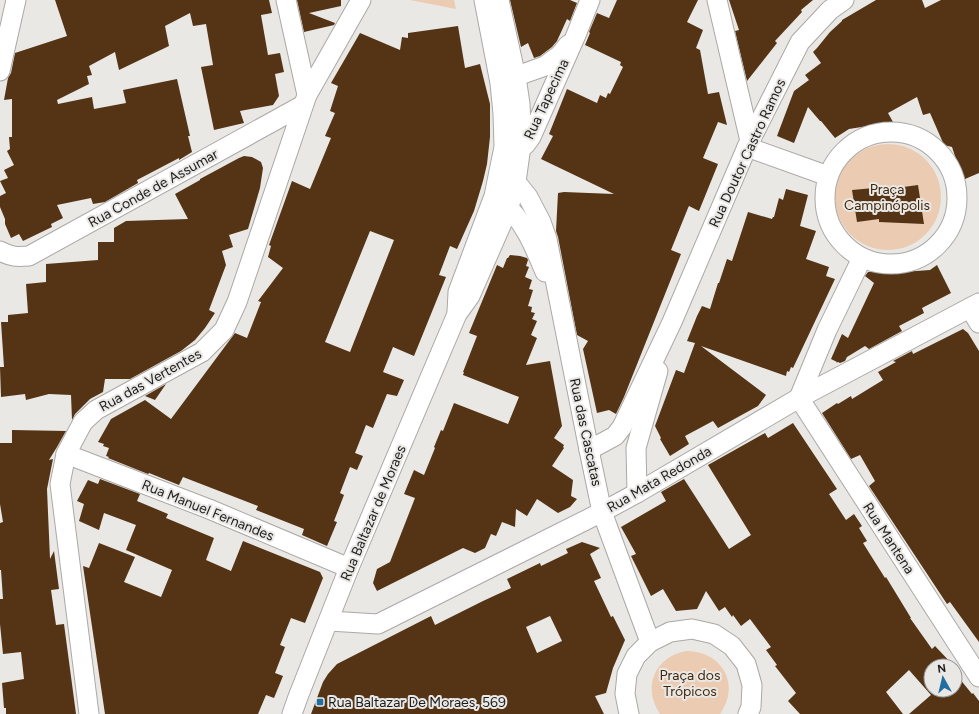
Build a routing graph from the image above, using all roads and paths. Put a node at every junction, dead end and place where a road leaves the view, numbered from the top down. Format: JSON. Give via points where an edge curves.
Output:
{"nodes":[{"id":1,"x":16,"y":0,"type":"edge"},
{"id":2,"x":286,"y":0,"type":"edge"},
{"id":3,"x":361,"y":0,"type":"edge"},
{"id":4,"x":484,"y":0,"type":"edge"},
{"id":5,"x":499,"y":0,"type":"edge"},
{"id":6,"x":590,"y":0,"type":"edge"},
{"id":7,"x":717,"y":0,"type":"edge"},
{"id":8,"x":844,"y":0,"type":"edge"},
{"id":9,"x":576,"y":35,"type":"junction"},
{"id":10,"x":0,"y":71,"type":"edge"},
{"id":11,"x":508,"y":80,"type":"junction"},
{"id":12,"x":305,"y":100,"type":"junction"},
{"id":13,"x":749,"y":144,"type":"junction"},
{"id":14,"x":513,"y":146,"type":"junction"},
{"id":15,"x":499,"y":175,"type":"junction"},
{"id":16,"x":828,"y":176,"type":"junction"},
{"id":17,"x":516,"y":182,"type":"junction"},
{"id":18,"x":501,"y":201,"type":"junction"},
{"id":19,"x":0,"y":251,"type":"edge"},
{"id":20,"x":862,"y":258,"type":"junction"},
{"id":21,"x":561,"y":311,"type":"junction"},
{"id":22,"x":976,"y":311,"type":"edge"},
{"id":23,"x":672,"y":322,"type":"junction"},
{"id":24,"x":799,"y":398,"type":"junction"},
{"id":25,"x":615,"y":436,"type":"junction"},
{"id":26,"x":636,"y":448,"type":"junction"},
{"id":27,"x":589,"y":450,"type":"junction"},
{"id":28,"x":66,"y":454,"type":"junction"},
{"id":29,"x":637,"y":492,"type":"junction"},
{"id":30,"x":602,"y":512,"type":"junction"},
{"id":31,"x":349,"y":568,"type":"junction"},
{"id":32,"x":329,"y":622,"type":"junction"},
{"id":33,"x":650,"y":642,"type":"junction"},
{"id":34,"x":979,"y":677,"type":"edge"},
{"id":35,"x":89,"y":714,"type":"edge"},
{"id":36,"x":292,"y":714,"type":"edge"},
{"id":37,"x":629,"y":714,"type":"edge"},
{"id":38,"x":748,"y":714,"type":"edge"}],
"edges":[{"from":1,"to":10,"type":"street"},
{"from":2,"to":12,"type":"street"},
{"from":3,"to":12,"type":"street","name":"Rua das Vertentes"},
{"from":4,"to":11,"type":"street","name":"Rua Baltazar de Moraes"},
{"from":5,"to":11,"type":"street","name":"Rua Baltazar de Moraes"},
{"from":6,"to":9,"type":"street","name":"Rua Tapecima"},
{"from":7,"to":13,"type":"street"},
{"from":8,"to":13,"type":"street","name":"Rua Doutor Castro Ramos","via":[[830,10],[800,42]]},
{"from":9,"to":11,"type":"street","name":"Rua Tapecima","via":[[560,55],[545,66]]},
{"from":9,"to":14,"type":"street","name":"Rua Tapecima","via":[[531,137],[528,142]]},
{"from":11,"to":14,"type":"street","name":"Rua Baltazar de Moraes","via":[[520,104],[521,124]]},
{"from":12,"to":19,"type":"street","name":"Rua Conde de Assumar","via":[[29,256],[8,256]]},
{"from":12,"to":28,"type":"street","name":"Rua das Vertentes","via":[[237,302],[224,330],[202,352],[96,410],[83,422]]},
{"from":13,"to":16,"type":"street"},
{"from":13,"to":23,"type":"street","name":"Rua Doutor Castro Ramos"},
{"from":14,"to":15,"type":"street","name":"Rua Baltazar de Moraes"},
{"from":14,"to":17,"type":"street","name":"Rua Baltazar de Moraes"},
{"from":15,"to":17,"type":"street","name":"Rua das Cascatas"},
{"from":15,"to":18,"type":"street","name":"Rua Baltazar de Moraes"},
{"from":16,"to":20,"type":"street","via":[[824,195],[826,214],[834,232],[846,247]]},
{"from":16,"to":20,"type":"street","via":[[839,158],[854,143],[874,134],[895,132],[916,136],[934,148],[948,163],[956,183],[958,204],[952,225],[941,243],[924,256],[904,263],[882,264]]},
{"from":17,"to":18,"type":"street","name":"Rua Baltazar de Moraes"},
{"from":17,"to":21,"type":"street","name":"Rua das Cascatas","via":[[535,209],[547,239]]},
{"from":18,"to":21,"type":"street","name":"Rua das Cascatas","via":[[527,232]]},
{"from":18,"to":31,"type":"street","name":"Rua Baltazar de Moraes","via":[[470,296],[457,314]]},
{"from":20,"to":24,"type":"street","via":[[827,330]]},
{"from":21,"to":27,"type":"street","name":"Rua das Cascatas"},
{"from":22,"to":24,"type":"street","name":"Rua Mata Redonda"},
{"from":23,"to":25,"type":"street","name":"Rua Doutor Castro Ramos","via":[[622,427]]},
{"from":23,"to":26,"type":"street","name":"Rua Doutor Castro Ramos"},
{"from":24,"to":29,"type":"street","name":"Rua Mata Redonda"},
{"from":24,"to":34,"type":"street","name":"Rua Mantena"},
{"from":25,"to":26,"type":"street","via":[[629,440]]},
{"from":25,"to":27,"type":"street","name":"Rua Doutor Castro Ramos"},
{"from":26,"to":29,"type":"street","name":"Rua Doutor Castro Ramos"},
{"from":27,"to":30,"type":"street","name":"Rua das Cascatas"},
{"from":28,"to":31,"type":"street","name":"Rua Manuel Fernandes","via":[[208,509]]},
{"from":28,"to":35,"type":"street","name":"Rua das Vertentes","via":[[60,484]]},
{"from":29,"to":30,"type":"street","name":"Rua Mata Redonda"},
{"from":30,"to":32,"type":"street","name":"Rua Mata Redonda","via":[[378,624]]},
{"from":30,"to":33,"type":"street","name":"Rua das Cascatas"},
{"from":31,"to":32,"type":"street","name":"Rua Baltazar de Moraes"},
{"from":32,"to":36,"type":"street","name":"Rua Baltazar de Moraes"},
{"from":33,"to":37,"type":"street","via":[[636,656],[628,674],[625,694]]},
{"from":33,"to":38,"type":"street","via":[[670,632],[692,629],[714,634],[732,646],[746,664],[752,685],[751,707]]}]}
